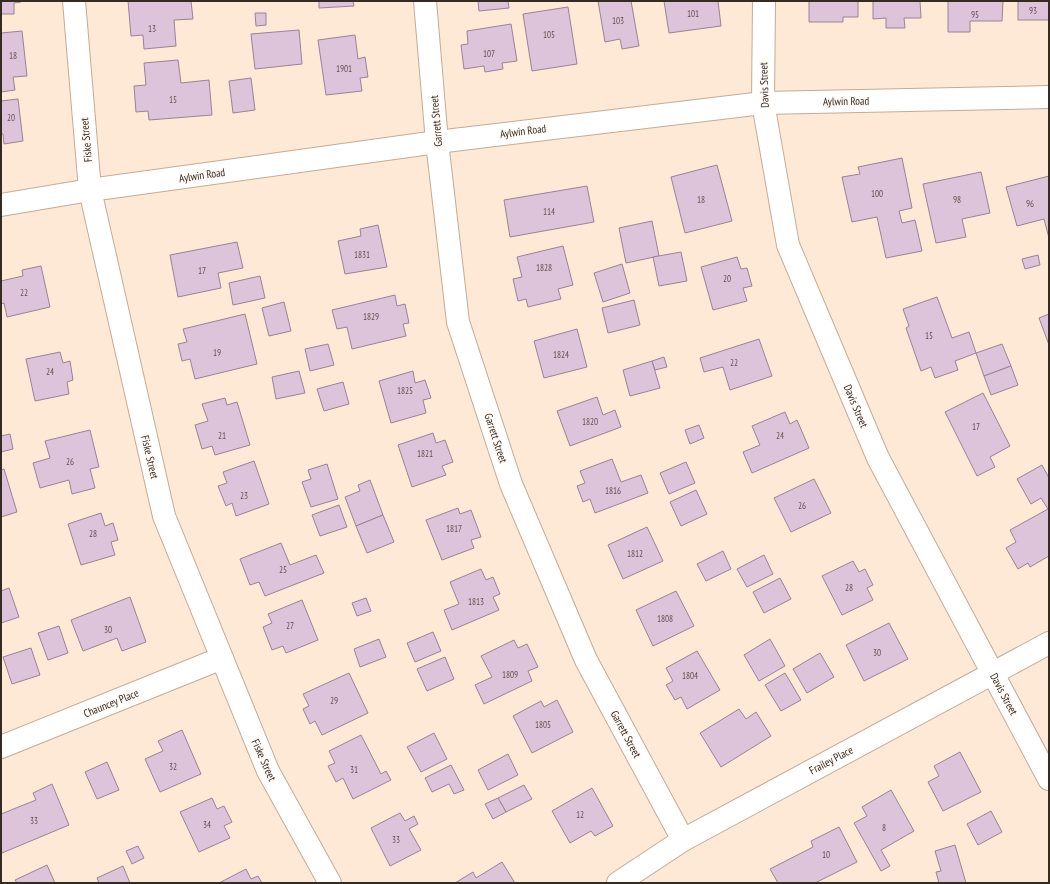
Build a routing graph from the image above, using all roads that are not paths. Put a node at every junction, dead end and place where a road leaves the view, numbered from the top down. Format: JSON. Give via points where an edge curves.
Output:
{"nodes":[{"id":1,"x":74,"y":1,"type":"edge"},
{"id":2,"x":425,"y":1,"type":"edge"},
{"id":3,"x":764,"y":1,"type":"edge"},
{"id":4,"x":1049,"y":96,"type":"edge"},
{"id":5,"x":763,"y":103,"type":"junction"},
{"id":6,"x":437,"y":142,"type":"junction"},
{"id":7,"x":90,"y":190,"type":"junction"},
{"id":8,"x":1,"y":205,"type":"edge"},
{"id":9,"x":1049,"y":643,"type":"edge"},
{"id":10,"x":222,"y":658,"type":"junction"},
{"id":11,"x":993,"y":673,"type":"junction"},
{"id":12,"x":1,"y":747,"type":"edge"},
{"id":13,"x":1049,"y":779,"type":"edge"},
{"id":14,"x":683,"y":840,"type":"junction"},
{"id":15,"x":330,"y":883,"type":"edge"},
{"id":16,"x":618,"y":883,"type":"edge"}],
"edges":[{"from":1,"to":7,"type":"street","name":"Fiske Street"},
{"from":2,"to":6,"type":"street","name":"Garrett Street"},
{"from":3,"to":5,"type":"street","name":"Davis Street"},
{"from":4,"to":5,"type":"street","name":"Aylwin Road"},
{"from":5,"to":6,"type":"street","name":"Aylwin Road"},
{"from":5,"to":11,"type":"street","name":"Davis Street","via":[[788,245],[878,458]]},
{"from":6,"to":7,"type":"street","name":"Aylwin Road"},
{"from":6,"to":14,"type":"street","name":"Garrett Street","via":[[458,322],[511,484],[586,660]]},
{"from":7,"to":8,"type":"street","name":"Aylwin Road"},
{"from":7,"to":10,"type":"street","name":"Fiske Street","via":[[164,516]]},
{"from":9,"to":11,"type":"street","name":"Frailey Place"},
{"from":10,"to":12,"type":"street","name":"Chauncey Place"},
{"from":10,"to":15,"type":"street","name":"Fiske Street","via":[[268,771]]},
{"from":11,"to":13,"type":"street","name":"Davis Street"},
{"from":11,"to":14,"type":"street","name":"Frailey Place"},
{"from":14,"to":16,"type":"street","name":"Frailey Place"}]}
